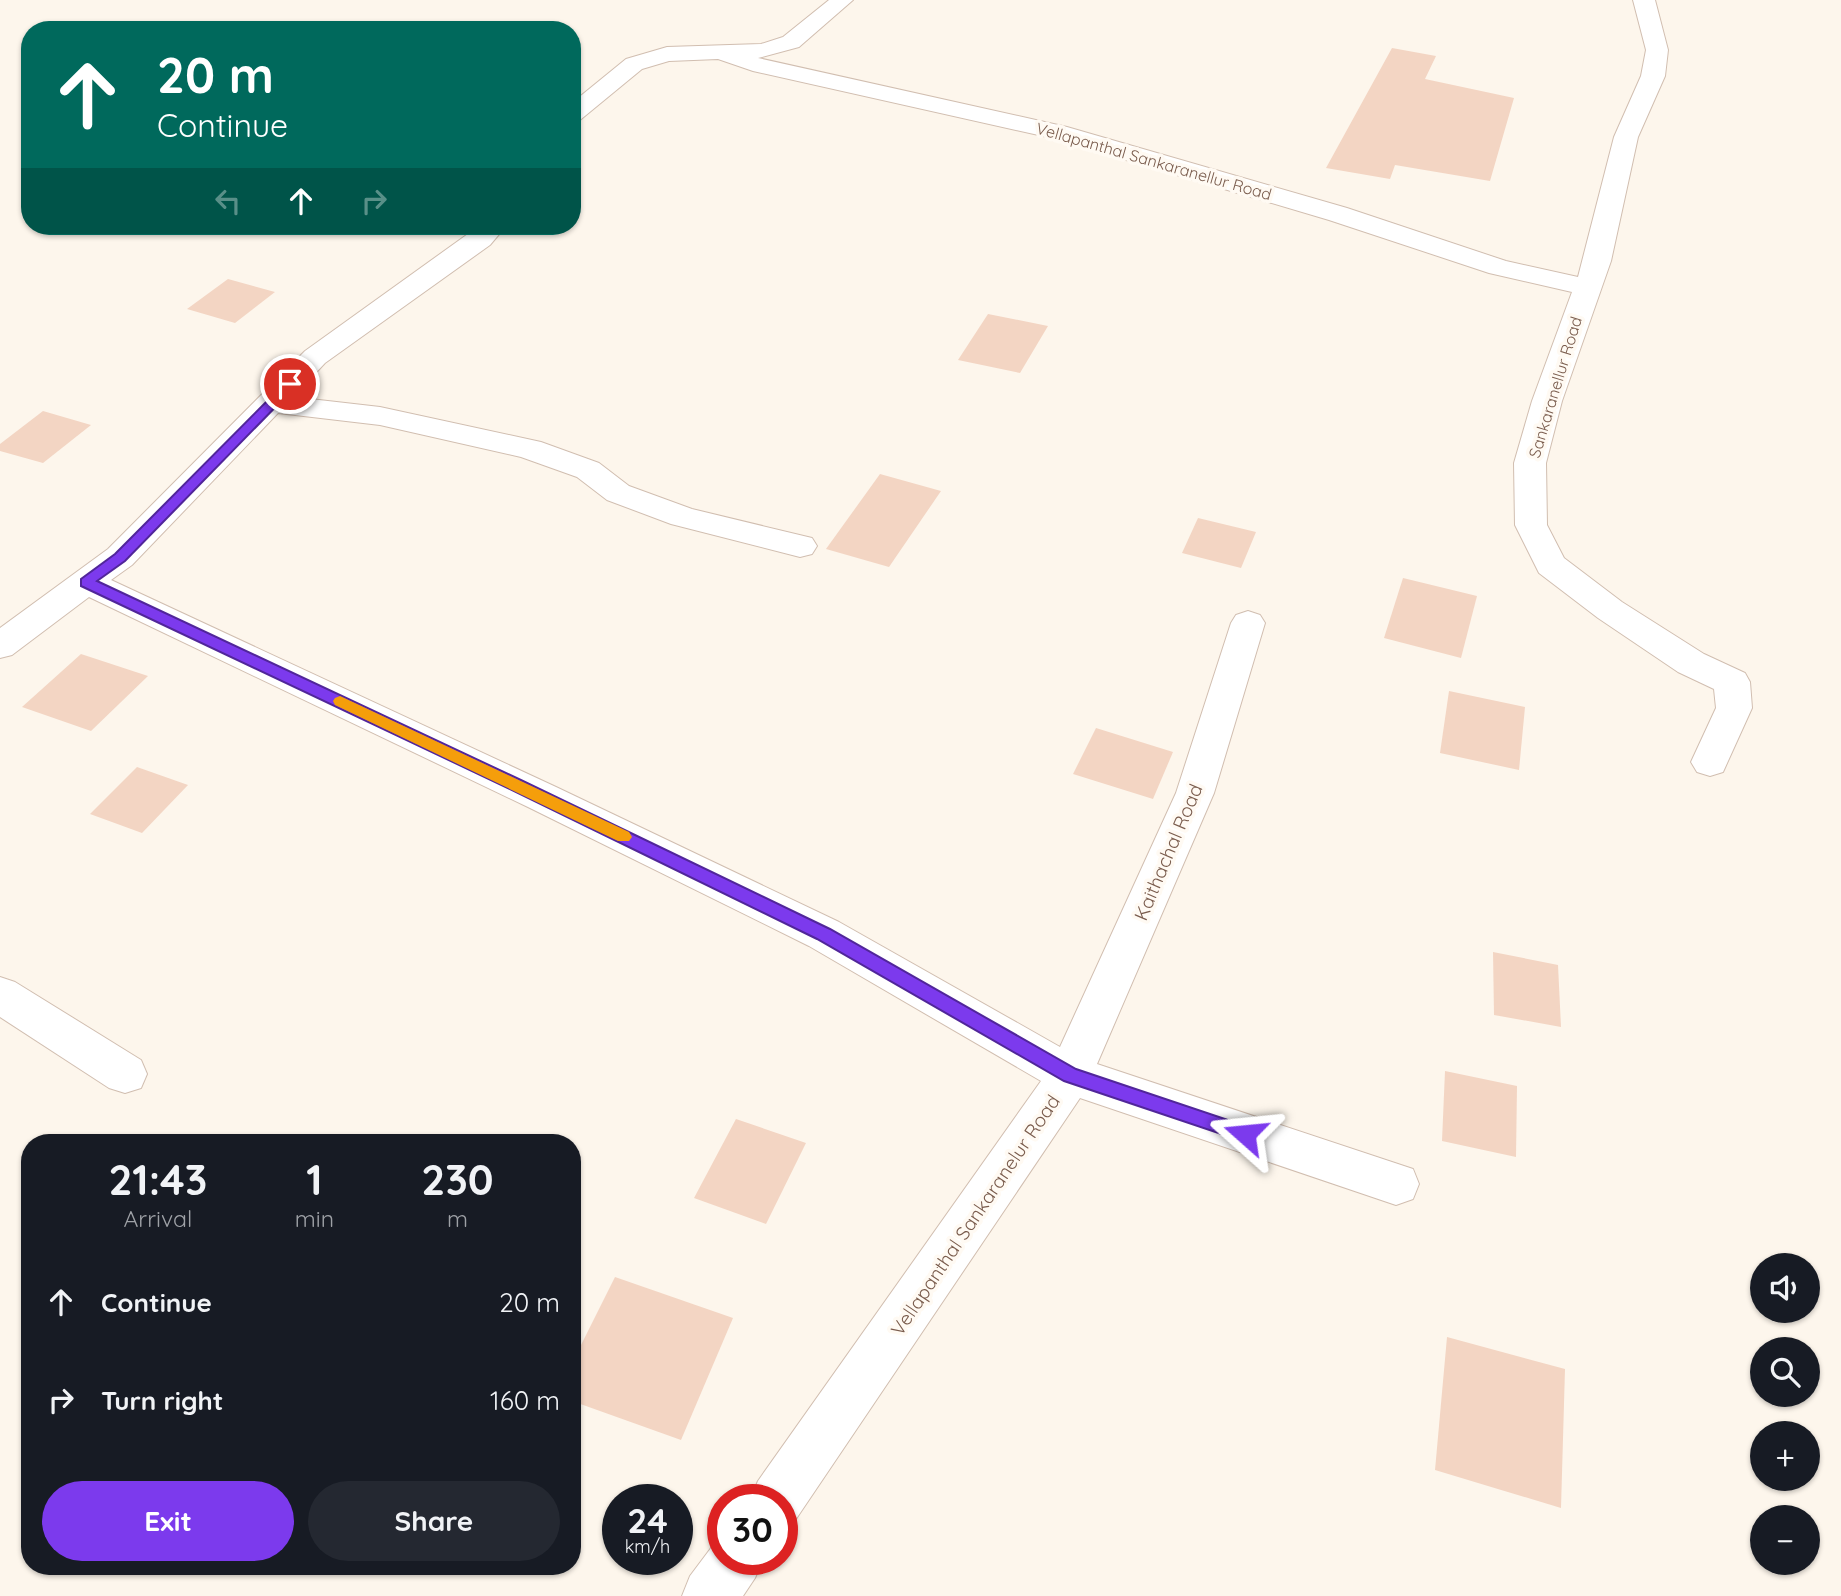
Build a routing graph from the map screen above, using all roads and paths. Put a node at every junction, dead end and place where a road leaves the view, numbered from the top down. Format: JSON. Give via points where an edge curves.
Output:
{"nodes":[{"id":1,"x":842,"y":0,"type":"edge"},
{"id":2,"x":1643,"y":0,"type":"edge"},
{"id":3,"x":717,"y":51,"type":"junction"},
{"id":4,"x":581,"y":108,"type":"edge"},
{"id":5,"x":485,"y":235,"type":"edge"},
{"id":6,"x":1587,"y":287,"type":"junction"},
{"id":7,"x":272,"y":403,"type":"junction"},
{"id":8,"x":800,"y":546,"type":"dead end"},
{"id":9,"x":86,"y":582,"type":"junction"},
{"id":10,"x":1248,"y":623,"type":"dead end"},
{"id":11,"x":0,"y":646,"type":"edge"},
{"id":12,"x":1710,"y":762,"type":"dead end"},
{"id":13,"x":0,"y":995,"type":"edge"},
{"id":14,"x":125,"y":1074,"type":"dead end"},
{"id":15,"x":1070,"y":1075,"type":"junction"},
{"id":16,"x":1396,"y":1184,"type":"dead end"},
{"id":17,"x":789,"y":1484,"type":"edge"},
{"id":18,"x":725,"y":1575,"type":"edge"},
{"id":19,"x":710,"y":1596,"type":"edge"}],
"edges":[{"from":1,"to":3,"type":"street","via":[[791,42],[763,51]]},
{"from":2,"to":6,"type":"street","name":"Sankaranellur Road","via":[[1657,50],[1653,76],[1626,137]]},
{"from":3,"to":4,"type":"street","via":[[667,54],[634,64]]},
{"from":3,"to":6,"type":"street","name":"Vellapanthal Sankaranellur Road","via":[[753,64],[1058,132],[1338,214],[1499,267]]},
{"from":5,"to":7,"type":"street","via":[[315,356]]},
{"from":6,"to":12,"type":"street","name":"Sankaranellur Road","via":[[1530,463],[1531,525],[1551,565],[1691,663],[1732,682],[1734,708]]},
{"from":7,"to":8,"type":"street","via":[[380,416],[530,449],[588,470],[618,493],[681,517]]},
{"from":7,"to":9,"type":"street","via":[[120,557]]},
{"from":9,"to":11,"type":"street"},
{"from":9,"to":15,"type":"street","name":"Vellapanthal Sankaranelur Road","via":[[824,934]]},
{"from":10,"to":15,"type":"street","name":"Kaithachal Road","via":[[1195,793]]},
{"from":13,"to":14,"type":"street"},
{"from":15,"to":16,"type":"street"},
{"from":15,"to":17,"type":"street","name":"Vellapanthal Sankaranelur Road"},
{"from":18,"to":19,"type":"street"}]}
